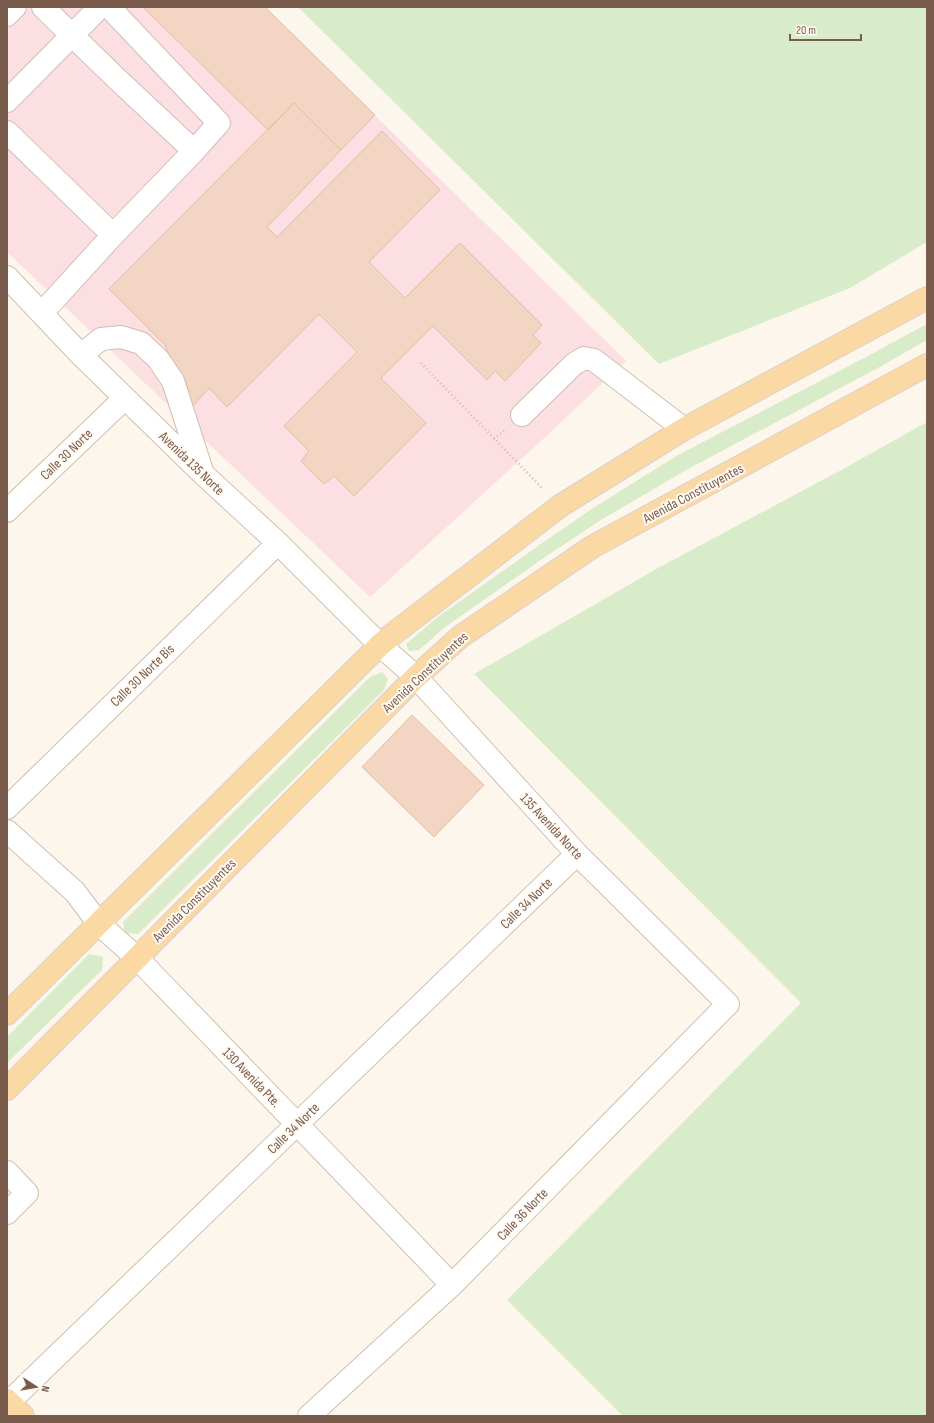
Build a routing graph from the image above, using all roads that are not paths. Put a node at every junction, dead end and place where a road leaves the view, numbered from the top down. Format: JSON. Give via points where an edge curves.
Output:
{"nodes":[{"id":1,"x":15,"y":7,"type":"edge"},
{"id":2,"x":43,"y":7,"type":"edge"},
{"id":3,"x":100,"y":7,"type":"edge"},
{"id":4,"x":109,"y":7,"type":"edge"},
{"id":5,"x":7,"y":15,"type":"edge"},
{"id":6,"x":71,"y":35,"type":"junction"},
{"id":7,"x":7,"y":101,"type":"edge"},
{"id":8,"x":7,"y":132,"type":"edge"},
{"id":9,"x":194,"y":151,"type":"junction"},
{"id":10,"x":114,"y":235,"type":"junction"},
{"id":11,"x":7,"y":278,"type":"edge"},
{"id":12,"x":927,"y":298,"type":"edge"},
{"id":13,"x":42,"y":313,"type":"junction"},
{"id":14,"x":81,"y":355,"type":"junction"},
{"id":15,"x":927,"y":365,"type":"edge"},
{"id":16,"x":125,"y":398,"type":"junction"},
{"id":17,"x":522,"y":415,"type":"dead end"},
{"id":18,"x":684,"y":429,"type":"junction"},
{"id":19,"x":203,"y":474,"type":"junction"},
{"id":20,"x":7,"y":510,"type":"edge"},
{"id":21,"x":278,"y":542,"type":"junction"},
{"id":22,"x":380,"y":645,"type":"junction"},
{"id":23,"x":416,"y":677,"type":"junction"},
{"id":24,"x":7,"y":808,"type":"edge"},
{"id":25,"x":7,"y":831,"type":"edge"},
{"id":26,"x":577,"y":854,"type":"junction"},
{"id":27,"x":99,"y":924,"type":"junction"},
{"id":28,"x":137,"y":958,"type":"junction"},
{"id":29,"x":728,"y":1004,"type":"joint"},
{"id":30,"x":7,"y":1014,"type":"edge"},
{"id":31,"x":7,"y":1089,"type":"edge"},
{"id":32,"x":297,"y":1124,"type":"junction"},
{"id":33,"x":7,"y":1172,"type":"edge"},
{"id":34,"x":7,"y":1212,"type":"edge"},
{"id":35,"x":452,"y":1285,"type":"junction"},
{"id":36,"x":13,"y":1406,"type":"edge"},
{"id":37,"x":309,"y":1416,"type":"edge"}],
"edges":[{"from":1,"to":5,"type":"street"},
{"from":2,"to":6,"type":"street"},
{"from":3,"to":6,"type":"street"},
{"from":4,"to":9,"type":"street","via":[[219,123]]},
{"from":6,"to":7,"type":"street"},
{"from":6,"to":9,"type":"street"},
{"from":8,"to":10,"type":"street"},
{"from":9,"to":10,"type":"street"},
{"from":10,"to":13,"type":"street"},
{"from":11,"to":13,"type":"street","name":"Avenida 135 Norte"},
{"from":12,"to":18,"type":"main road"},
{"from":13,"to":14,"type":"street","name":"Avenida 135 Norte"},
{"from":14,"to":16,"type":"street","name":"Avenida 135 Norte"},
{"from":14,"to":19,"type":"street","via":[[101,339],[121,337],[141,343],[158,360],[173,381]]},
{"from":15,"to":23,"type":"main road","name":"Avenida Constituyentes","via":[[592,547],[460,637]]},
{"from":16,"to":19,"type":"street","name":"Avenida 135 Norte"},
{"from":16,"to":20,"type":"street","name":"Calle 30 Norte"},
{"from":17,"to":18,"type":"street","via":[[574,364],[584,358],[594,360]]},
{"from":18,"to":22,"type":"main road","via":[[560,506]]},
{"from":19,"to":21,"type":"street","name":"Avenida 135 Norte"},
{"from":21,"to":22,"type":"street","name":"Avenida 135 Norte"},
{"from":21,"to":24,"type":"street","name":"Calle 30 Norte Bis"},
{"from":22,"to":23,"type":"street","name":"135 Avenida Norte"},
{"from":22,"to":27,"type":"main road"},
{"from":23,"to":26,"type":"street","name":"135 Avenida Norte"},
{"from":23,"to":28,"type":"main road","name":"Avenida Constituyentes"},
{"from":25,"to":27,"type":"street","name":"130 Avenida Pte.","via":[[75,892]]},
{"from":26,"to":29,"type":"street","name":"135 Avenida Norte"},
{"from":26,"to":32,"type":"street","name":"Calle 34 Norte"},
{"from":27,"to":28,"type":"street","name":"130 Avenida Pte."},
{"from":27,"to":30,"type":"main road"},
{"from":28,"to":31,"type":"main road","name":"Avenida Constituyentes"},
{"from":28,"to":32,"type":"street","name":"130 Avenida Pte."},
{"from":29,"to":35,"type":"street","name":"Calle 36 Norte"},
{"from":32,"to":35,"type":"street","name":"130 Avenida Pte."},
{"from":32,"to":36,"type":"street","name":"Calle 34 Norte"},
{"from":33,"to":34,"type":"street","via":[[27,1193]]},
{"from":35,"to":37,"type":"street","name":"Calle 36 Norte"}]}
